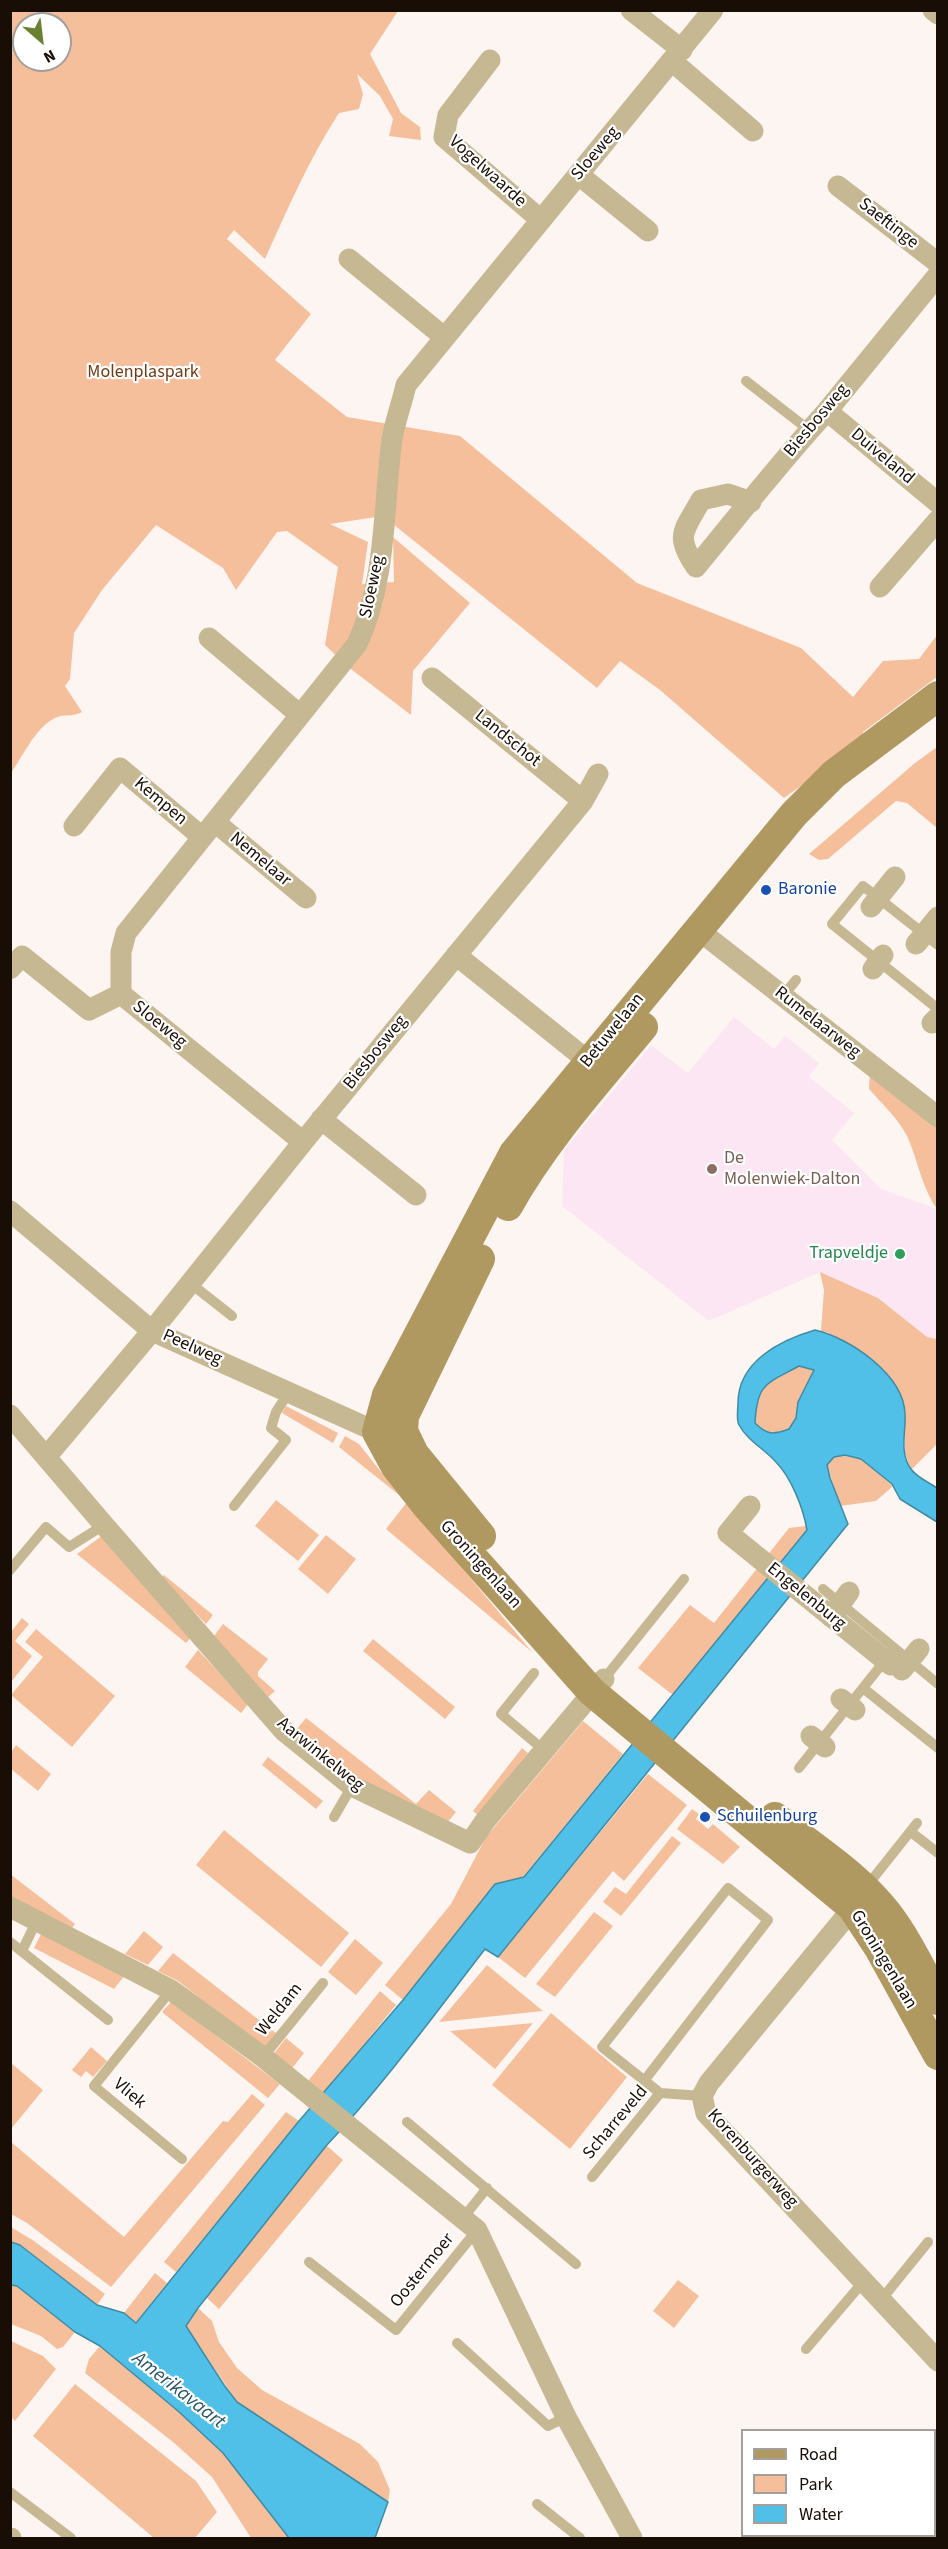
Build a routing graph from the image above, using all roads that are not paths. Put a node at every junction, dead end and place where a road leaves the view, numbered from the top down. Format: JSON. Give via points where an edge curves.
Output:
{"nodes":[{"id":1,"x":631,"y":10,"type":"edge"},
{"id":2,"x":713,"y":10,"type":"edge"},
{"id":3,"x":933,"y":10,"type":"edge"},
{"id":4,"x":938,"y":14,"type":"edge"},
{"id":5,"x":677,"y":56,"type":"junction"},
{"id":6,"x":490,"y":60,"type":"dead end"},
{"id":7,"x":753,"y":131,"type":"dead end"},
{"id":8,"x":579,"y":175,"type":"junction"},
{"id":9,"x":838,"y":186,"type":"dead end"},
{"id":10,"x":542,"y":220,"type":"junction"},
{"id":11,"x":648,"y":231,"type":"dead end"},
{"id":12,"x":349,"y":259,"type":"dead end"},
{"id":13,"x":938,"y":263,"type":"edge"},
{"id":14,"x":938,"y":275,"type":"edge"},
{"id":15,"x":444,"y":337,"type":"junction"},
{"id":16,"x":746,"y":381,"type":"dead end"},
{"id":17,"x":827,"y":411,"type":"junction"},
{"id":18,"x":809,"y":430,"type":"junction"},
{"id":19,"x":751,"y":502,"type":"junction"},
{"id":20,"x":938,"y":503,"type":"edge"},
{"id":21,"x":938,"y":520,"type":"edge"},
{"id":22,"x":880,"y":586,"type":"dead end"},
{"id":23,"x":209,"y":638,"type":"dead end"},
{"id":24,"x":432,"y":678,"type":"dead end"},
{"id":25,"x":938,"y":696,"type":"edge"},
{"id":26,"x":300,"y":715,"type":"junction"},
{"id":27,"x":938,"y":717,"type":"edge"},
{"id":28,"x":598,"y":774,"type":"dead end"},
{"id":29,"x":583,"y":801,"type":"junction"},
{"id":30,"x":74,"y":826,"type":"dead end"},
{"id":31,"x":209,"y":830,"type":"junction"},
{"id":32,"x":895,"y":877,"type":"dead end"},
{"id":33,"x":306,"y":898,"type":"dead end"},
{"id":34,"x":871,"y":907,"type":"dead end"},
{"id":35,"x":938,"y":917,"type":"edge"},
{"id":36,"x":838,"y":928,"type":"junction"},
{"id":37,"x":705,"y":935,"type":"junction"},
{"id":38,"x":830,"y":938,"type":"dead end"},
{"id":39,"x":927,"y":945,"type":"edge"},
{"id":40,"x":456,"y":955,"type":"junction"},
{"id":41,"x":10,"y":969,"type":"edge"},
{"id":42,"x":121,"y":994,"type":"junction"},
{"id":43,"x":936,"y":1016,"type":"edge"},
{"id":44,"x":596,"y":1067,"type":"junction"},
{"id":45,"x":938,"y":1117,"type":"edge"},
{"id":46,"x":321,"y":1119,"type":"junction"},
{"id":47,"x":303,"y":1142,"type":"junction"},
{"id":48,"x":416,"y":1195,"type":"dead end"},
{"id":49,"x":10,"y":1211,"type":"edge"},
{"id":50,"x":190,"y":1283,"type":"junction"},
{"id":51,"x":232,"y":1316,"type":"dead end"},
{"id":52,"x":152,"y":1331,"type":"junction"},
{"id":53,"x":289,"y":1392,"type":"junction"},
{"id":54,"x":10,"y":1415,"type":"edge"},
{"id":55,"x":390,"y":1431,"type":"junction"},
{"id":56,"x":47,"y":1455,"type":"junction"},
{"id":57,"x":234,"y":1506,"type":"dead end"},
{"id":58,"x":750,"y":1506,"type":"dead end"},
{"id":59,"x":104,"y":1525,"type":"junction"},
{"id":60,"x":10,"y":1570,"type":"edge"},
{"id":61,"x":684,"y":1579,"type":"dead end"},
{"id":62,"x":823,"y":1589,"type":"dead end"},
{"id":63,"x":849,"y":1592,"type":"dead end"},
{"id":64,"x":831,"y":1617,"type":"junction"},
{"id":65,"x":919,"y":1649,"type":"dead end"},
{"id":66,"x":896,"y":1661,"type":"junction"},
{"id":67,"x":534,"y":1673,"type":"dead end"},
{"id":68,"x":938,"y":1684,"type":"edge"},
{"id":69,"x":598,"y":1685,"type":"junction"},
{"id":70,"x":863,"y":1688,"type":"junction"},
{"id":71,"x":938,"y":1748,"type":"edge"},
{"id":72,"x":545,"y":1750,"type":"junction"},
{"id":73,"x":799,"y":1768,"type":"dead end"},
{"id":74,"x":352,"y":1786,"type":"junction"},
{"id":75,"x":334,"y":1817,"type":"dead end"},
{"id":76,"x":938,"y":1853,"type":"edge"},
{"id":77,"x":859,"y":1898,"type":"junction"},
{"id":78,"x":10,"y":1907,"type":"edge"},
{"id":79,"x":36,"y":1922,"type":"junction"},
{"id":80,"x":10,"y":1942,"type":"edge"},
{"id":81,"x":22,"y":1951,"type":"junction"},
{"id":82,"x":323,"y":1983,"type":"dead end"},
{"id":83,"x":171,"y":1990,"type":"junction"},
{"id":84,"x":937,"y":1999,"type":"edge"},
{"id":85,"x":108,"y":2020,"type":"dead end"},
{"id":86,"x":938,"y":2055,"type":"edge"},
{"id":87,"x":263,"y":2057,"type":"junction"},
{"id":88,"x":644,"y":2081,"type":"junction"},
{"id":89,"x":660,"y":2093,"type":"junction"},
{"id":90,"x":702,"y":2096,"type":"junction"},
{"id":91,"x":407,"y":2122,"type":"dead end"},
{"id":92,"x":182,"y":2159,"type":"dead end"},
{"id":93,"x":592,"y":2177,"type":"dead end"},
{"id":94,"x":487,"y":2188,"type":"junction"},
{"id":95,"x":470,"y":2224,"type":"junction"},
{"id":96,"x":928,"y":2242,"type":"dead end"},
{"id":97,"x":309,"y":2262,"type":"dead end"},
{"id":98,"x":576,"y":2264,"type":"dead end"},
{"id":99,"x":863,"y":2282,"type":"junction"},
{"id":100,"x":881,"y":2300,"type":"junction"},
{"id":101,"x":457,"y":2343,"type":"dead end"},
{"id":102,"x":806,"y":2349,"type":"dead end"},
{"id":103,"x":938,"y":2361,"type":"edge"},
{"id":104,"x":566,"y":2417,"type":"junction"},
{"id":105,"x":10,"y":2492,"type":"edge"},
{"id":106,"x":537,"y":2504,"type":"dead end"},
{"id":107,"x":71,"y":2538,"type":"edge"},
{"id":108,"x":580,"y":2538,"type":"edge"},
{"id":109,"x":632,"y":2538,"type":"edge"}],
"edges":[{"from":1,"to":5,"type":"street"},
{"from":2,"to":5,"type":"street","name":"Sloeweg"},
{"from":3,"to":4,"type":"street"},
{"from":5,"to":7,"type":"street"},
{"from":5,"to":8,"type":"street","name":"Sloeweg"},
{"from":6,"to":10,"type":"street","name":"Vogelwaarde","via":[[448,115],[444,137]]},
{"from":8,"to":10,"type":"street","name":"Sloeweg"},
{"from":8,"to":11,"type":"street"},
{"from":9,"to":13,"type":"street","name":"Saeftinge"},
{"from":10,"to":15,"type":"street","name":"Sloeweg"},
{"from":12,"to":15,"type":"street"},
{"from":14,"to":17,"type":"street","name":"Biesbosweg"},
{"from":15,"to":26,"type":"street","name":"Sloeweg","via":[[406,385],[392,438],[386,521],[369,617],[357,644]]},
{"from":16,"to":18,"type":"lane"},
{"from":17,"to":18,"type":"street","name":"Biesbosweg"},
{"from":17,"to":20,"type":"street","name":"Duiveland"},
{"from":18,"to":19,"type":"street","name":"Biesbosweg"},
{"from":19,"to":19,"type":"street","name":"Biesbosweg","via":[[728,494],[701,500],[683,534],[684,549],[696,567]]},
{"from":21,"to":22,"type":"street"},
{"from":23,"to":26,"type":"street"},
{"from":24,"to":29,"type":"street","name":"Landschot"},
{"from":25,"to":37,"type":"street","name":"Betuwelaan","via":[[834,774],[794,814]]},
{"from":26,"to":31,"type":"street","name":"Sloeweg"},
{"from":27,"to":37,"type":"street","name":"Betuwelaan","via":[[848,788]]},
{"from":28,"to":29,"type":"street","name":"Biesbosweg"},
{"from":29,"to":40,"type":"street","name":"Biesbosweg"},
{"from":30,"to":31,"type":"street","name":"Kempen","via":[[120,768]]},
{"from":31,"to":33,"type":"street","name":"Nemelaar"},
{"from":31,"to":42,"type":"street","name":"Sloeweg","via":[[126,933],[121,952]]},
{"from":32,"to":34,"type":"street","bridge":true},
{"from":35,"to":39,"type":"street","bridge":true},
{"from":36,"to":38,"type":"lane"},
{"from":36,"to":39,"type":"lane","via":[[832,924],[863,886]]},
{"from":36,"to":43,"type":"lane"},
{"from":37,"to":44,"type":"street","name":"Betuwelaan"},
{"from":37,"to":45,"type":"street","name":"Rumelaarweg","via":[[790,988]]},
{"from":40,"to":44,"type":"street"},
{"from":40,"to":46,"type":"street","name":"Biesbosweg"},
{"from":41,"to":42,"type":"street","via":[[22,956],[89,1010]]},
{"from":42,"to":47,"type":"street","name":"Sloeweg"},
{"from":44,"to":55,"type":"street","name":"Betuwelaan","via":[[514,1153],[387,1395]]},
{"from":46,"to":47,"type":"street","name":"Biesbosweg"},
{"from":46,"to":48,"type":"street"},
{"from":47,"to":50,"type":"street","name":"Biesbosweg"},
{"from":49,"to":52,"type":"street","name":"Peelweg"},
{"from":50,"to":51,"type":"lane"},
{"from":50,"to":52,"type":"street","name":"Biesbosweg"},
{"from":52,"to":53,"type":"street","name":"Peelweg"},
{"from":52,"to":56,"type":"street"},
{"from":53,"to":55,"type":"street","name":"Peelweg"},
{"from":53,"to":57,"type":"lane","via":[[271,1428],[285,1440]]},
{"from":54,"to":56,"type":"street","name":"Aarwinkelweg"},
{"from":55,"to":69,"type":"street","name":"Groningenlaan","via":[[396,1467],[426,1505]]},
{"from":56,"to":59,"type":"street","name":"Aarwinkelweg"},
{"from":58,"to":64,"type":"street","name":"Engelenburg","bridge":true,"via":[[728,1533]]},
{"from":59,"to":60,"type":"lane","via":[[69,1547],[46,1527]]},
{"from":59,"to":74,"type":"street","name":"Aarwinkelweg","via":[[284,1731]]},
{"from":61,"to":69,"type":"lane"},
{"from":62,"to":66,"type":"lane","name":"Engelenburg"},
{"from":63,"to":64,"type":"street","bridge":true},
{"from":64,"to":66,"type":"street","name":"Engelenburg","bridge":true},
{"from":65,"to":66,"type":"street","bridge":true},
{"from":66,"to":68,"type":"lane","name":"Engelenburg"},
{"from":66,"to":70,"type":"lane"},
{"from":67,"to":72,"type":"lane","via":[[501,1713]]},
{"from":69,"to":72,"type":"street","name":"Aarwinkelweg"},
{"from":69,"to":77,"type":"street","name":"Groningenlaan"},
{"from":70,"to":71,"type":"lane"},
{"from":70,"to":73,"type":"lane"},
{"from":72,"to":74,"type":"street","name":"Aarwinkelweg","via":[[470,1843]]},
{"from":74,"to":75,"type":"lane"},
{"from":76,"to":77,"type":"lane","via":[[914,1827]]},
{"from":77,"to":84,"type":"street","name":"Groningenlaan","via":[[886,1911]]},
{"from":77,"to":86,"type":"street","name":"Groningenlaan","via":[[879,1948]]},
{"from":77,"to":90,"type":"street","name":"Korenburgerweg"},
{"from":78,"to":79,"type":"street"},
{"from":79,"to":81,"type":"lane"},
{"from":79,"to":83,"type":"street"},
{"from":80,"to":81,"type":"lane"},
{"from":81,"to":85,"type":"lane"},
{"from":82,"to":87,"type":"lane","name":"Weldam"},
{"from":83,"to":87,"type":"street"},
{"from":83,"to":92,"type":"lane","name":"Vliek","via":[[94,2086]]},
{"from":87,"to":95,"type":"street"},
{"from":88,"to":88,"type":"lane","via":[[768,1920],[728,1888],[602,2047]]},
{"from":88,"to":89,"type":"lane"},
{"from":89,"to":90,"type":"lane","name":"Scharreveld"},
{"from":89,"to":93,"type":"lane","name":"Scharreveld"},
{"from":90,"to":99,"type":"street","name":"Korenburgerweg","via":[[706,2113]]},
{"from":91,"to":94,"type":"lane"},
{"from":94,"to":95,"type":"lane"},
{"from":94,"to":98,"type":"lane"},
{"from":95,"to":97,"type":"lane","name":"Oostermoer","via":[[396,2330]]},
{"from":95,"to":104,"type":"street"},
{"from":96,"to":100,"type":"lane"},
{"from":99,"to":100,"type":"street","name":"Korenburgerweg"},
{"from":99,"to":102,"type":"lane"},
{"from":100,"to":103,"type":"street","name":"Korenburgerweg"},
{"from":101,"to":104,"type":"lane","via":[[548,2426]]},
{"from":104,"to":109,"type":"street"},
{"from":105,"to":107,"type":"lane"},
{"from":106,"to":108,"type":"lane"}]}
